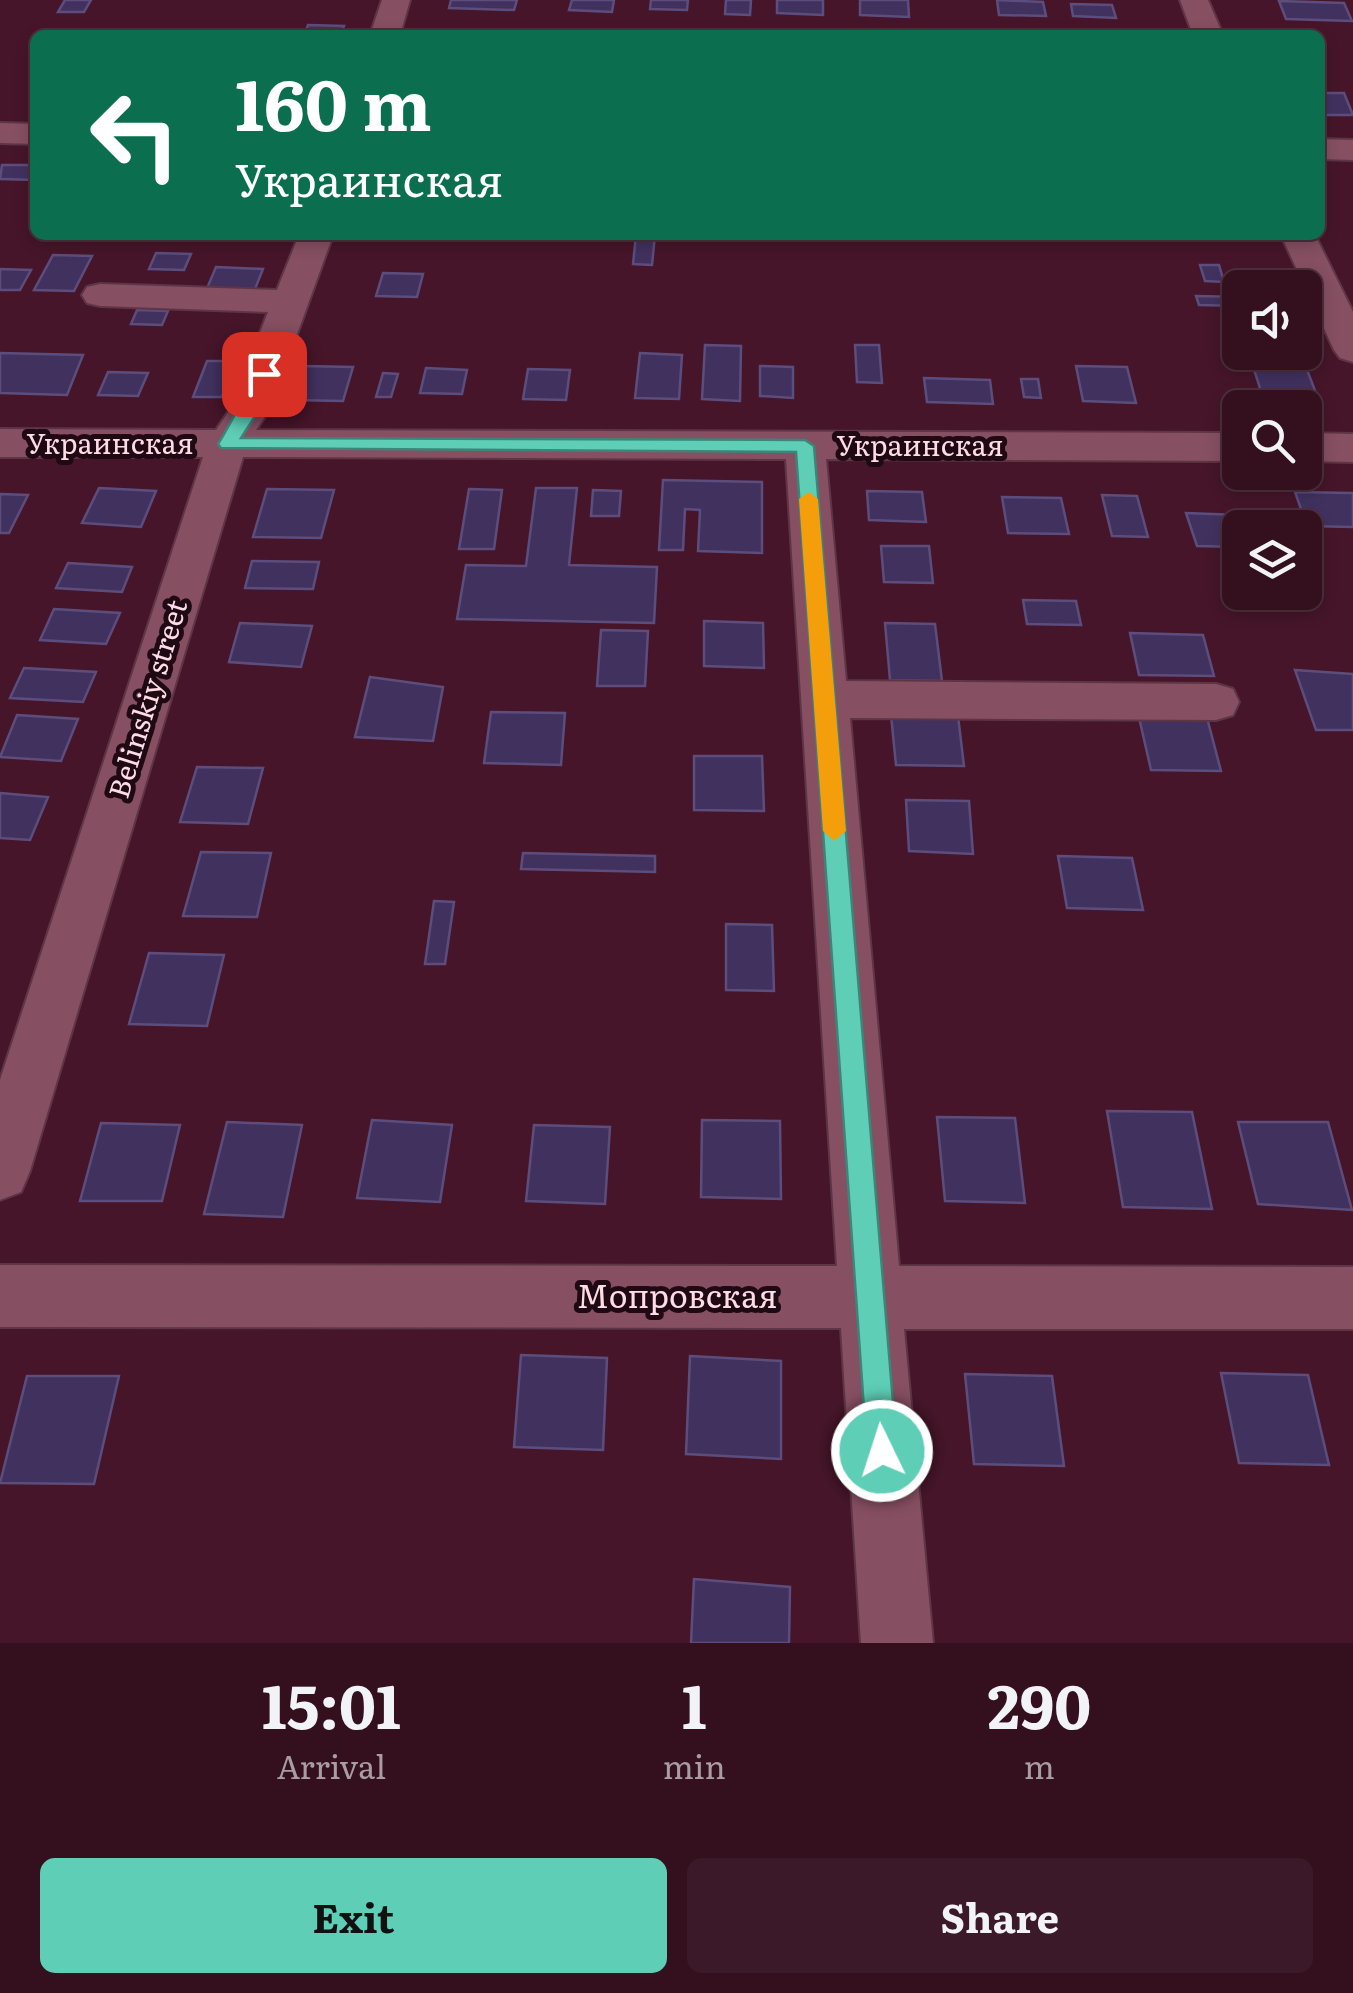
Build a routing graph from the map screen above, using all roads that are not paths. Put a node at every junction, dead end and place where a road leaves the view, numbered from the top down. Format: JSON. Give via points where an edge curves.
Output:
{"nodes":[{"id":1,"x":396,"y":0,"type":"edge"},
{"id":2,"x":1194,"y":0,"type":"edge"},
{"id":3,"x":387,"y":30,"type":"edge"},
{"id":4,"x":1206,"y":30,"type":"edge"},
{"id":5,"x":0,"y":134,"type":"edge"},
{"id":6,"x":30,"y":134,"type":"edge"},
{"id":7,"x":1325,"y":149,"type":"edge"},
{"id":8,"x":1353,"y":150,"type":"edge"},
{"id":9,"x":314,"y":240,"type":"edge"},
{"id":10,"x":1300,"y":240,"type":"edge"},
{"id":11,"x":100,"y":295,"type":"dead end"},
{"id":12,"x":291,"y":302,"type":"junction"},
{"id":13,"x":1353,"y":350,"type":"edge"},
{"id":14,"x":0,"y":443,"type":"edge"},
{"id":15,"x":227,"y":444,"type":"junction"},
{"id":16,"x":805,"y":446,"type":"junction"},
{"id":17,"x":1222,"y":447,"type":"edge"},
{"id":18,"x":1322,"y":448,"type":"edge"},
{"id":19,"x":1353,"y":448,"type":"edge"},
{"id":20,"x":824,"y":699,"type":"junction"},
{"id":21,"x":1216,"y":702,"type":"dead end"},
{"id":22,"x":0,"y":1171,"type":"edge"},
{"id":23,"x":0,"y":1296,"type":"edge"},
{"id":24,"x":870,"y":1297,"type":"junction"},
{"id":25,"x":1353,"y":1298,"type":"edge"},
{"id":26,"x":897,"y":1643,"type":"edge"}],
"edges":[{"from":1,"to":3,"type":"street"},
{"from":2,"to":4,"type":"street"},
{"from":5,"to":6,"type":"street"},
{"from":7,"to":8,"type":"street"},
{"from":9,"to":12,"type":"street","name":"Belinskiy street"},
{"from":10,"to":13,"type":"street"},
{"from":11,"to":12,"type":"street"},
{"from":12,"to":15,"type":"street","name":"Belinskiy street","via":[[250,410]]},
{"from":14,"to":15,"type":"street","name":"Украинская"},
{"from":15,"to":16,"type":"street","name":"Украинская"},
{"from":15,"to":22,"type":"street","name":"Belinskiy street"},
{"from":16,"to":17,"type":"street","name":"Украинская"},
{"from":16,"to":20,"type":"street"},
{"from":18,"to":19,"type":"street"},
{"from":20,"to":21,"type":"street"},
{"from":20,"to":24,"type":"street"},
{"from":23,"to":24,"type":"street","name":"Мопровская"},
{"from":24,"to":25,"type":"street","name":"Мопровская"},
{"from":24,"to":26,"type":"street"}]}
